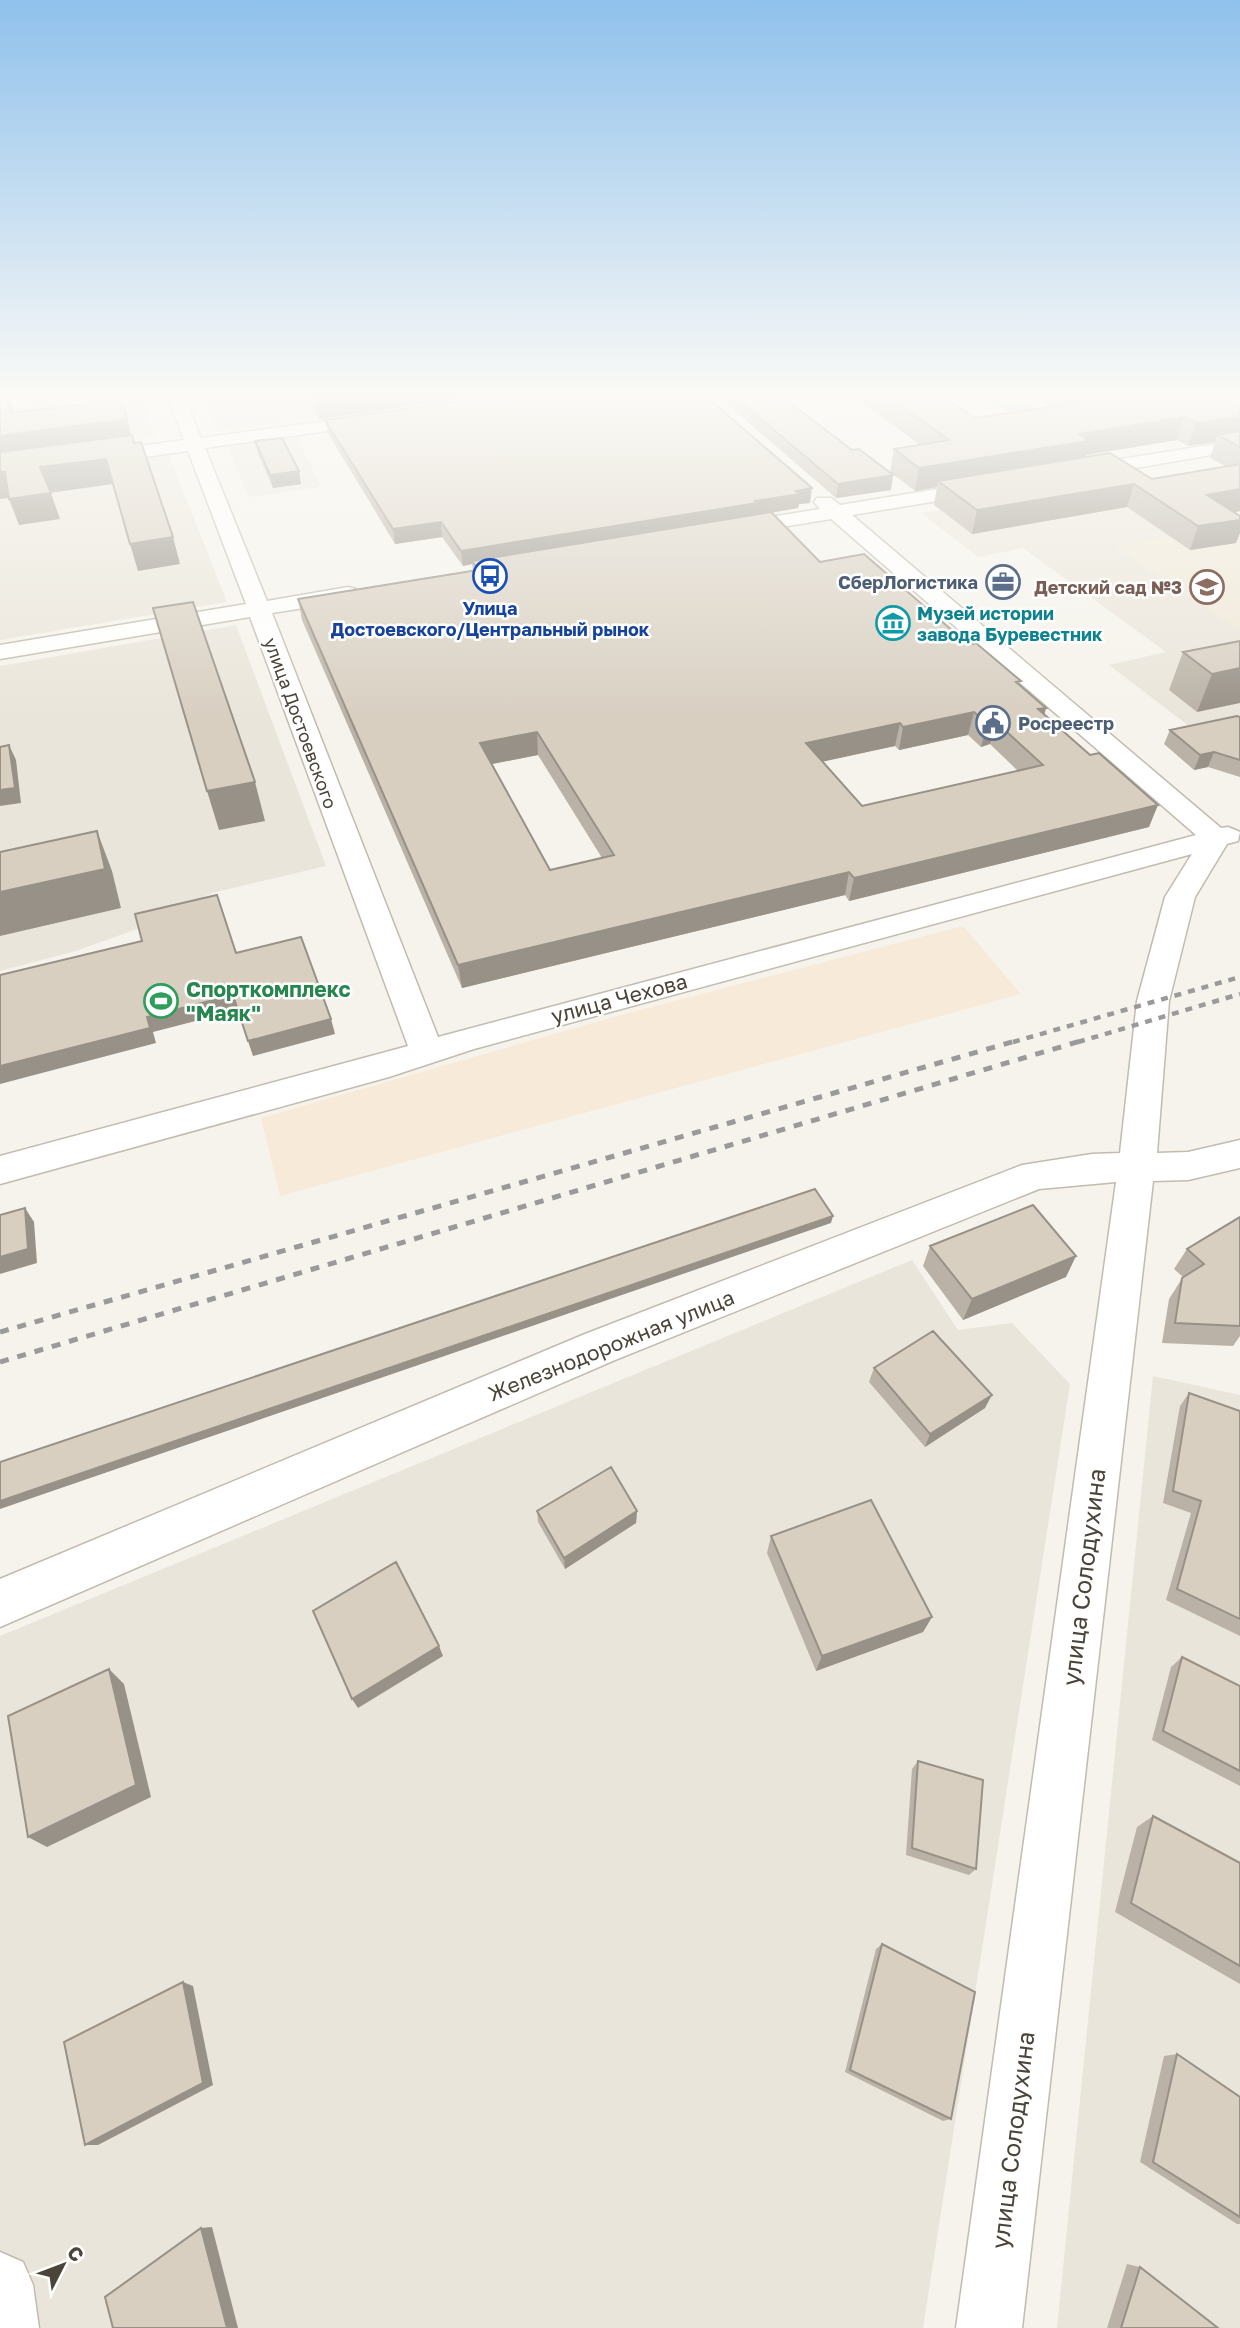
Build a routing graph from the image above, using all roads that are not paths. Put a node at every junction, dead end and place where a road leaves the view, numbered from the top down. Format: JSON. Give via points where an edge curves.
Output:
{"nodes":[{"id":1,"x":218,"y":502,"type":"edge"},
{"id":2,"x":823,"y":502,"type":"edge"},
{"id":3,"x":898,"y":502,"type":"edge"},
{"id":4,"x":835,"y":512,"type":"junction"},
{"id":5,"x":710,"y":533,"type":"edge"},
{"id":6,"x":365,"y":591,"type":"edge"},
{"id":7,"x":260,"y":608,"type":"junction"},
{"id":8,"x":0,"y":652,"type":"edge"},
{"id":9,"x":1228,"y":836,"type":"edge"},
{"id":10,"x":1132,"y":860,"type":"junction"},
{"id":11,"x":1180,"y":897,"type":"junction"},
{"id":12,"x":428,"y":1052,"type":"junction"},
{"id":13,"x":1240,"y":1154,"type":"edge"},
{"id":14,"x":1137,"y":1167,"type":"junction"},
{"id":15,"x":0,"y":1170,"type":"edge"},
{"id":16,"x":0,"y":1603,"type":"edge"},
{"id":17,"x":0,"y":2285,"type":"edge"},
{"id":18,"x":6,"y":2328,"type":"edge"},
{"id":19,"x":989,"y":2328,"type":"edge"}],
"edges":[{"from":1,"to":7,"type":"street","name":"улица Достоевского"},
{"from":2,"to":4,"type":"street"},
{"from":3,"to":4,"type":"street"},
{"from":4,"to":5,"type":"street"},
{"from":4,"to":9,"type":"street"},
{"from":6,"to":7,"type":"street"},
{"from":7,"to":8,"type":"street"},
{"from":7,"to":12,"type":"street","name":"улица Достоевского","via":[[343,838]]},
{"from":9,"to":10,"type":"street","name":"улица Чехова"},
{"from":9,"to":11,"type":"street","name":"улица Солодухина"},
{"from":10,"to":11,"type":"street","via":[[1166,873],[1176,883]]},
{"from":10,"to":12,"type":"street","name":"улица Чехова"},
{"from":11,"to":14,"type":"street","name":"улица Солодухина","via":[[1153,1001]]},
{"from":12,"to":15,"type":"street","name":"улица Чехова"},
{"from":13,"to":14,"type":"street","name":"Железнодорожная улица","via":[[1188,1166]]},
{"from":14,"to":16,"type":"street","name":"Железнодорожная улица","via":[[1035,1175],[600,1347]]},
{"from":14,"to":19,"type":"street","name":"улица Солодухина"},
{"from":17,"to":18,"type":"street"}]}
